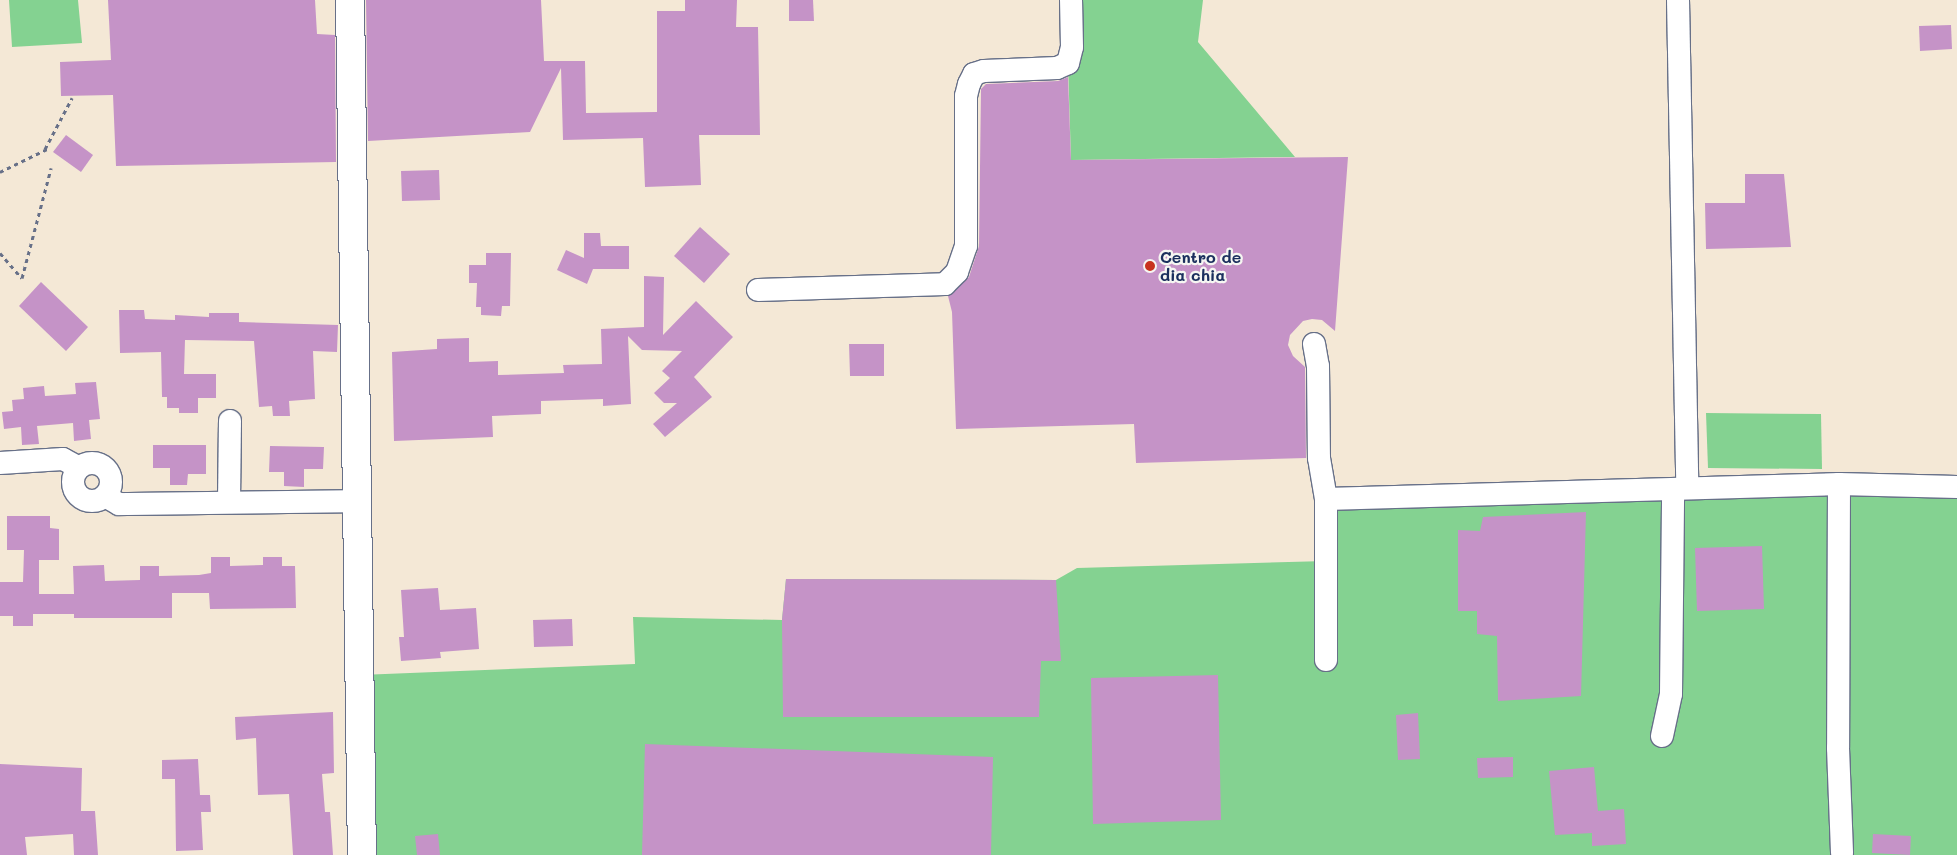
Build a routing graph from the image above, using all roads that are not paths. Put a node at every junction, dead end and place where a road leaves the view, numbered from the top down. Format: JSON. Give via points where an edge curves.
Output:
{"nodes":[{"id":1,"x":350,"y":0,"type":"edge"},
{"id":2,"x":1071,"y":0,"type":"edge"},
{"id":3,"x":1678,"y":0,"type":"edge"},
{"id":4,"x":758,"y":290,"type":"dead end"},
{"id":5,"x":1314,"y":344,"type":"dead end"},
{"id":6,"x":230,"y":420,"type":"dead end"},
{"id":7,"x":0,"y":463,"type":"edge"},
{"id":8,"x":1839,"y":484,"type":"junction"},
{"id":9,"x":1957,"y":487,"type":"edge"},
{"id":10,"x":1680,"y":489,"type":"junction"},
{"id":11,"x":1326,"y":499,"type":"junction"},
{"id":12,"x":357,"y":501,"type":"junction"},
{"id":13,"x":229,"y":502,"type":"junction"},
{"id":14,"x":1326,"y":660,"type":"dead end"},
{"id":15,"x":1662,"y":736,"type":"dead end"},
{"id":16,"x":1842,"y":853,"type":"dead end"},
{"id":17,"x":362,"y":855,"type":"edge"}],
"edges":[{"from":1,"to":12,"type":"street"},
{"from":2,"to":4,"type":"street","via":[[1072,47],[1068,63],[1057,68],[984,71],[974,74],[969,84],[966,96],[966,246],[957,272],[945,284]]},
{"from":3,"to":10,"type":"street"},
{"from":5,"to":11,"type":"street","via":[[1318,366],[1319,458]]},
{"from":6,"to":13,"type":"street"},
{"from":7,"to":13,"type":"street","via":[[63,459],[79,468],[73,486],[80,497],[93,501],[105,496],[119,504]]},
{"from":8,"to":9,"type":"street"},
{"from":8,"to":10,"type":"street"},
{"from":8,"to":16,"type":"street","via":[[1838,748]]},
{"from":10,"to":11,"type":"street"},
{"from":10,"to":15,"type":"street","via":[[1671,694]]},
{"from":11,"to":14,"type":"street"},
{"from":12,"to":13,"type":"street"},
{"from":12,"to":17,"type":"street"}]}
